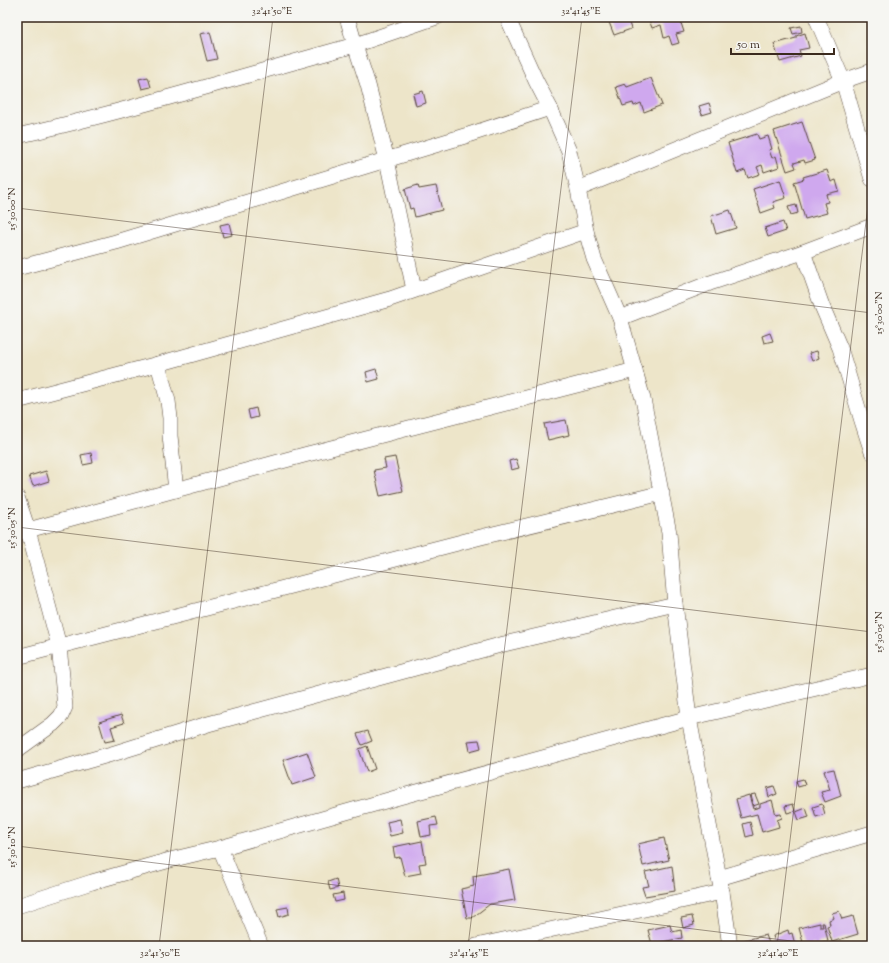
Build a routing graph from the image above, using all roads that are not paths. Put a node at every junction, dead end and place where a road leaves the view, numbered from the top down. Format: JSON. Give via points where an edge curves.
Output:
{"nodes":[{"id":1,"x":347,"y":17,"type":"edge"},
{"id":2,"x":436,"y":17,"type":"edge"},
{"id":3,"x":507,"y":17,"type":"edge"},
{"id":4,"x":816,"y":17,"type":"edge"},
{"id":5,"x":355,"y":45,"type":"junction"},
{"id":6,"x":872,"y":71,"type":"edge"},
{"id":7,"x":843,"y":81,"type":"junction"},
{"id":8,"x":550,"y":108,"type":"junction"},
{"id":9,"x":17,"y":136,"type":"edge"},
{"id":10,"x":387,"y":160,"type":"junction"},
{"id":11,"x":872,"y":179,"type":"edge"},
{"id":12,"x":578,"y":189,"type":"junction"},
{"id":13,"x":872,"y":226,"type":"edge"},
{"id":14,"x":586,"y":231,"type":"junction"},
{"id":15,"x":803,"y":252,"type":"junction"},
{"id":16,"x":17,"y":268,"type":"edge"},
{"id":17,"x":414,"y":290,"type":"junction"},
{"id":18,"x":620,"y":318,"type":"junction"},
{"id":19,"x":158,"y":364,"type":"junction"},
{"id":20,"x":635,"y":370,"type":"junction"},
{"id":21,"x":17,"y":401,"type":"edge"},
{"id":22,"x":872,"y":452,"type":"edge"},
{"id":23,"x":176,"y":490,"type":"junction"},
{"id":24,"x":662,"y":493,"type":"junction"},
{"id":25,"x":17,"y":497,"type":"edge"},
{"id":26,"x":23,"y":531,"type":"edge"},
{"id":27,"x":675,"y":604,"type":"junction"},
{"id":28,"x":59,"y":646,"type":"junction"},
{"id":29,"x":17,"y":657,"type":"edge"},
{"id":30,"x":872,"y":675,"type":"edge"},
{"id":31,"x":689,"y":718,"type":"junction"},
{"id":32,"x":17,"y":750,"type":"edge"},
{"id":33,"x":17,"y":781,"type":"edge"},
{"id":34,"x":872,"y":832,"type":"edge"},
{"id":35,"x":220,"y":848,"type":"junction"},
{"id":36,"x":721,"y":885,"type":"junction"},
{"id":37,"x":17,"y":906,"type":"edge"},
{"id":38,"x":261,"y":946,"type":"edge"},
{"id":39,"x":476,"y":946,"type":"edge"},
{"id":40,"x":730,"y":946,"type":"edge"}],
"edges":[{"from":1,"to":5,"type":"street"},
{"from":2,"to":5,"type":"street"},
{"from":3,"to":8,"type":"street"},
{"from":4,"to":7,"type":"street"},
{"from":5,"to":9,"type":"street","via":[[201,89]]},
{"from":5,"to":10,"type":"street"},
{"from":6,"to":7,"type":"street"},
{"from":7,"to":11,"type":"street"},
{"from":7,"to":12,"type":"street"},
{"from":8,"to":10,"type":"street"},
{"from":8,"to":12,"type":"street","via":[[568,151]]},
{"from":10,"to":16,"type":"street","via":[[124,240]]},
{"from":10,"to":17,"type":"street"},
{"from":12,"to":14,"type":"street"},
{"from":13,"to":15,"type":"street"},
{"from":14,"to":17,"type":"street"},
{"from":14,"to":18,"type":"street","via":[[594,259]]},
{"from":15,"to":18,"type":"street","via":[[710,283]]},
{"from":15,"to":22,"type":"street","via":[[840,348]]},
{"from":17,"to":19,"type":"street"},
{"from":18,"to":20,"type":"street"},
{"from":19,"to":21,"type":"street"},
{"from":19,"to":23,"type":"street","via":[[168,402]]},
{"from":20,"to":23,"type":"street"},
{"from":20,"to":24,"type":"street"},
{"from":23,"to":26,"type":"street"},
{"from":24,"to":27,"type":"street","via":[[670,532]]},
{"from":24,"to":28,"type":"street"},
{"from":25,"to":26,"type":"street"},
{"from":26,"to":28,"type":"street"},
{"from":27,"to":31,"type":"street"},
{"from":27,"to":33,"type":"street","via":[[497,646],[208,724]]},
{"from":28,"to":29,"type":"street"},
{"from":28,"to":32,"type":"street","via":[[65,707],[53,724]]},
{"from":30,"to":31,"type":"street"},
{"from":31,"to":35,"type":"street"},
{"from":31,"to":36,"type":"street"},
{"from":34,"to":36,"type":"street"},
{"from":35,"to":37,"type":"street","via":[[92,882]]},
{"from":35,"to":38,"type":"street"},
{"from":36,"to":39,"type":"street"},
{"from":36,"to":40,"type":"street"}]}
